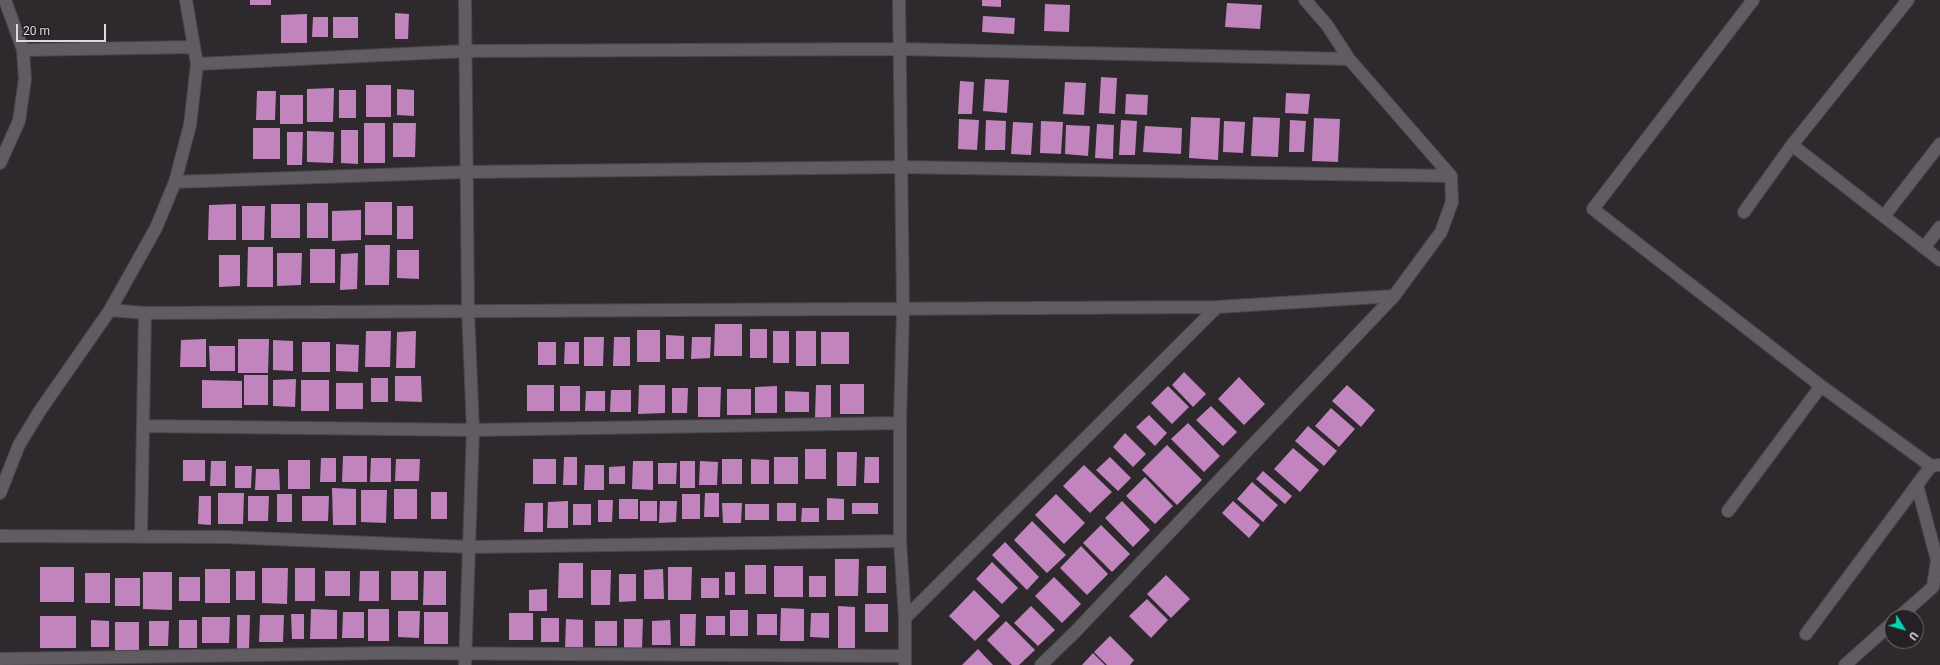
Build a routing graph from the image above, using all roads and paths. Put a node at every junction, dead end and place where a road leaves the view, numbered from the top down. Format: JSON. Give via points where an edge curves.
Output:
{"nodes":[{"id":1,"x":5,"y":0,"type":"edge"},
{"id":2,"x":186,"y":0,"type":"edge"},
{"id":3,"x":465,"y":0,"type":"edge"},
{"id":4,"x":899,"y":0,"type":"edge"},
{"id":5,"x":1305,"y":0,"type":"edge"},
{"id":6,"x":1753,"y":0,"type":"edge"},
{"id":7,"x":1908,"y":0,"type":"edge"},
{"id":8,"x":193,"y":47,"type":"junction"},
{"id":9,"x":900,"y":49,"type":"junction"},
{"id":10,"x":24,"y":50,"type":"junction"},
{"id":11,"x":466,"y":51,"type":"junction"},
{"id":12,"x":1349,"y":60,"type":"junction"},
{"id":13,"x":197,"y":64,"type":"junction"},
{"id":14,"x":1940,"y":144,"type":"edge"},
{"id":15,"x":1792,"y":146,"type":"junction"},
{"id":16,"x":0,"y":163,"type":"edge"},
{"id":17,"x":901,"y":167,"type":"junction"},
{"id":18,"x":466,"y":172,"type":"junction"},
{"id":19,"x":1451,"y":176,"type":"junction"},
{"id":20,"x":175,"y":182,"type":"junction"},
{"id":21,"x":1744,"y":212,"type":"dead end"},
{"id":22,"x":1884,"y":216,"type":"junction"},
{"id":23,"x":1940,"y":227,"type":"edge"},
{"id":24,"x":1924,"y":248,"type":"junction"},
{"id":25,"x":1940,"y":260,"type":"edge"},
{"id":26,"x":1394,"y":296,"type":"junction"},
{"id":27,"x":1217,"y":307,"type":"junction"},
{"id":28,"x":903,"y":308,"type":"junction"},
{"id":29,"x":110,"y":310,"type":"junction"},
{"id":30,"x":468,"y":310,"type":"junction"},
{"id":31,"x":145,"y":313,"type":"junction"},
{"id":32,"x":1821,"y":386,"type":"junction"},
{"id":33,"x":900,"y":423,"type":"junction"},
{"id":34,"x":143,"y":426,"type":"junction"},
{"id":35,"x":473,"y":430,"type":"junction"},
{"id":36,"x":1935,"y":466,"type":"edge"},
{"id":37,"x":1917,"y":484,"type":"junction"},
{"id":38,"x":0,"y":493,"type":"edge"},
{"id":39,"x":1728,"y":511,"type":"dead end"},
{"id":40,"x":142,"y":535,"type":"junction"},
{"id":41,"x":0,"y":536,"type":"edge"},
{"id":42,"x":900,"y":541,"type":"junction"},
{"id":43,"x":470,"y":547,"type":"junction"},
{"id":44,"x":1908,"y":609,"type":"edge"},
{"id":45,"x":905,"y":618,"type":"junction"},
{"id":46,"x":1884,"y":630,"type":"edge"},
{"id":47,"x":1806,"y":634,"type":"dead end"},
{"id":48,"x":0,"y":659,"type":"edge"},
{"id":49,"x":465,"y":659,"type":"edge"},
{"id":50,"x":905,"y":661,"type":"edge"},
{"id":51,"x":1041,"y":665,"type":"edge"},
{"id":52,"x":1845,"y":665,"type":"edge"}],
"edges":[{"from":1,"to":10,"type":"street"},
{"from":2,"to":8,"type":"street"},
{"from":3,"to":11,"type":"street"},
{"from":4,"to":9,"type":"street"},
{"from":5,"to":12,"type":"street","via":[[1327,25]]},
{"from":6,"to":32,"type":"street","via":[[1593,209]]},
{"from":7,"to":15,"type":"street"},
{"from":8,"to":10,"type":"street"},
{"from":8,"to":13,"type":"street"},
{"from":9,"to":11,"type":"street"},
{"from":9,"to":12,"type":"street"},
{"from":9,"to":17,"type":"street"},
{"from":10,"to":16,"type":"street","via":[[25,79],[19,121]]},
{"from":11,"to":13,"type":"street"},
{"from":11,"to":18,"type":"street"},
{"from":12,"to":19,"type":"street"},
{"from":13,"to":20,"type":"street","via":[[190,125]]},
{"from":14,"to":22,"type":"street"},
{"from":15,"to":21,"type":"street"},
{"from":15,"to":22,"type":"street"},
{"from":17,"to":18,"type":"street"},
{"from":17,"to":19,"type":"street"},
{"from":17,"to":28,"type":"street"},
{"from":18,"to":20,"type":"street"},
{"from":18,"to":30,"type":"street"},
{"from":19,"to":26,"type":"street","via":[[1452,202],[1441,232]]},
{"from":20,"to":29,"type":"street","via":[[156,228]]},
{"from":22,"to":24,"type":"street"},
{"from":23,"to":24,"type":"street"},
{"from":24,"to":25,"type":"street"},
{"from":26,"to":27,"type":"street"},
{"from":26,"to":51,"type":"street"},
{"from":27,"to":28,"type":"street"},
{"from":27,"to":45,"type":"street"},
{"from":28,"to":30,"type":"street"},
{"from":28,"to":33,"type":"street"},
{"from":29,"to":31,"type":"street"},
{"from":29,"to":38,"type":"street","via":[[19,445]]},
{"from":30,"to":31,"type":"street"},
{"from":30,"to":35,"type":"street"},
{"from":31,"to":34,"type":"street"},
{"from":32,"to":36,"type":"street"},
{"from":32,"to":39,"type":"street"},
{"from":33,"to":35,"type":"street"},
{"from":33,"to":42,"type":"street"},
{"from":34,"to":35,"type":"street"},
{"from":34,"to":40,"type":"street"},
{"from":35,"to":43,"type":"street"},
{"from":36,"to":37,"type":"street"},
{"from":37,"to":44,"type":"street","via":[[1937,560],[1933,587]]},
{"from":37,"to":47,"type":"street"},
{"from":40,"to":41,"type":"street"},
{"from":40,"to":43,"type":"street"},
{"from":42,"to":43,"type":"street"},
{"from":42,"to":45,"type":"street"},
{"from":43,"to":49,"type":"street"},
{"from":45,"to":50,"type":"street"},
{"from":46,"to":52,"type":"street"},
{"from":48,"to":49,"type":"street","via":[[226,654]]},
{"from":49,"to":50,"type":"street"}]}
